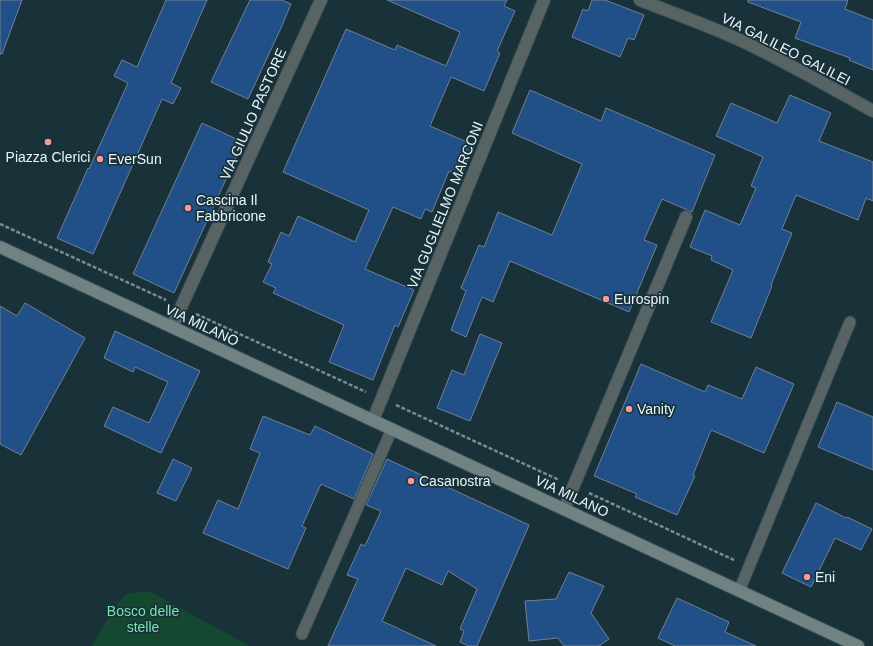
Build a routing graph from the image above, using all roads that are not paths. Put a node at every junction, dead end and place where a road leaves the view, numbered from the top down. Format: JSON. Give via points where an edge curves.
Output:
{"nodes":[{"id":1,"x":321,"y":0,"type":"edge"},
{"id":2,"x":544,"y":0,"type":"edge"},
{"id":3,"x":640,"y":0,"type":"edge"},
{"id":4,"x":873,"y":110,"type":"edge"},
{"id":5,"x":686,"y":217,"type":"dead end"},
{"id":6,"x":0,"y":247,"type":"edge"},
{"id":7,"x":850,"y":322,"type":"dead end"},
{"id":8,"x":172,"y":327,"type":"junction"},
{"id":9,"x":373,"y":420,"type":"junction"},
{"id":10,"x":392,"y":429,"type":"junction"},
{"id":11,"x":564,"y":509,"type":"junction"},
{"id":12,"x":739,"y":591,"type":"junction"},
{"id":13,"x":302,"y":634,"type":"dead end"},
{"id":14,"x":858,"y":646,"type":"edge"}],
"edges":[{"from":1,"to":8,"type":"street","name":"VIA GIULIO PASTORE"},
{"from":2,"to":9,"type":"street","name":"VIA GUGLIELMO MARCONI"},
{"from":3,"to":4,"type":"street","name":"VIA GALILEO GALILEI","via":[[743,42]]},
{"from":5,"to":11,"type":"street"},
{"from":6,"to":8,"type":"street","name":"VIA MILANO"},
{"from":7,"to":12,"type":"lane"},
{"from":8,"to":9,"type":"street","name":"VIA MILANO"},
{"from":9,"to":10,"type":"street","name":"VIA MILANO"},
{"from":10,"to":11,"type":"street","name":"VIA MILANO"},
{"from":10,"to":13,"type":"lane"},
{"from":11,"to":12,"type":"street","name":"VIA MILANO"},
{"from":12,"to":14,"type":"street","name":"VIA MILANO"}]}
